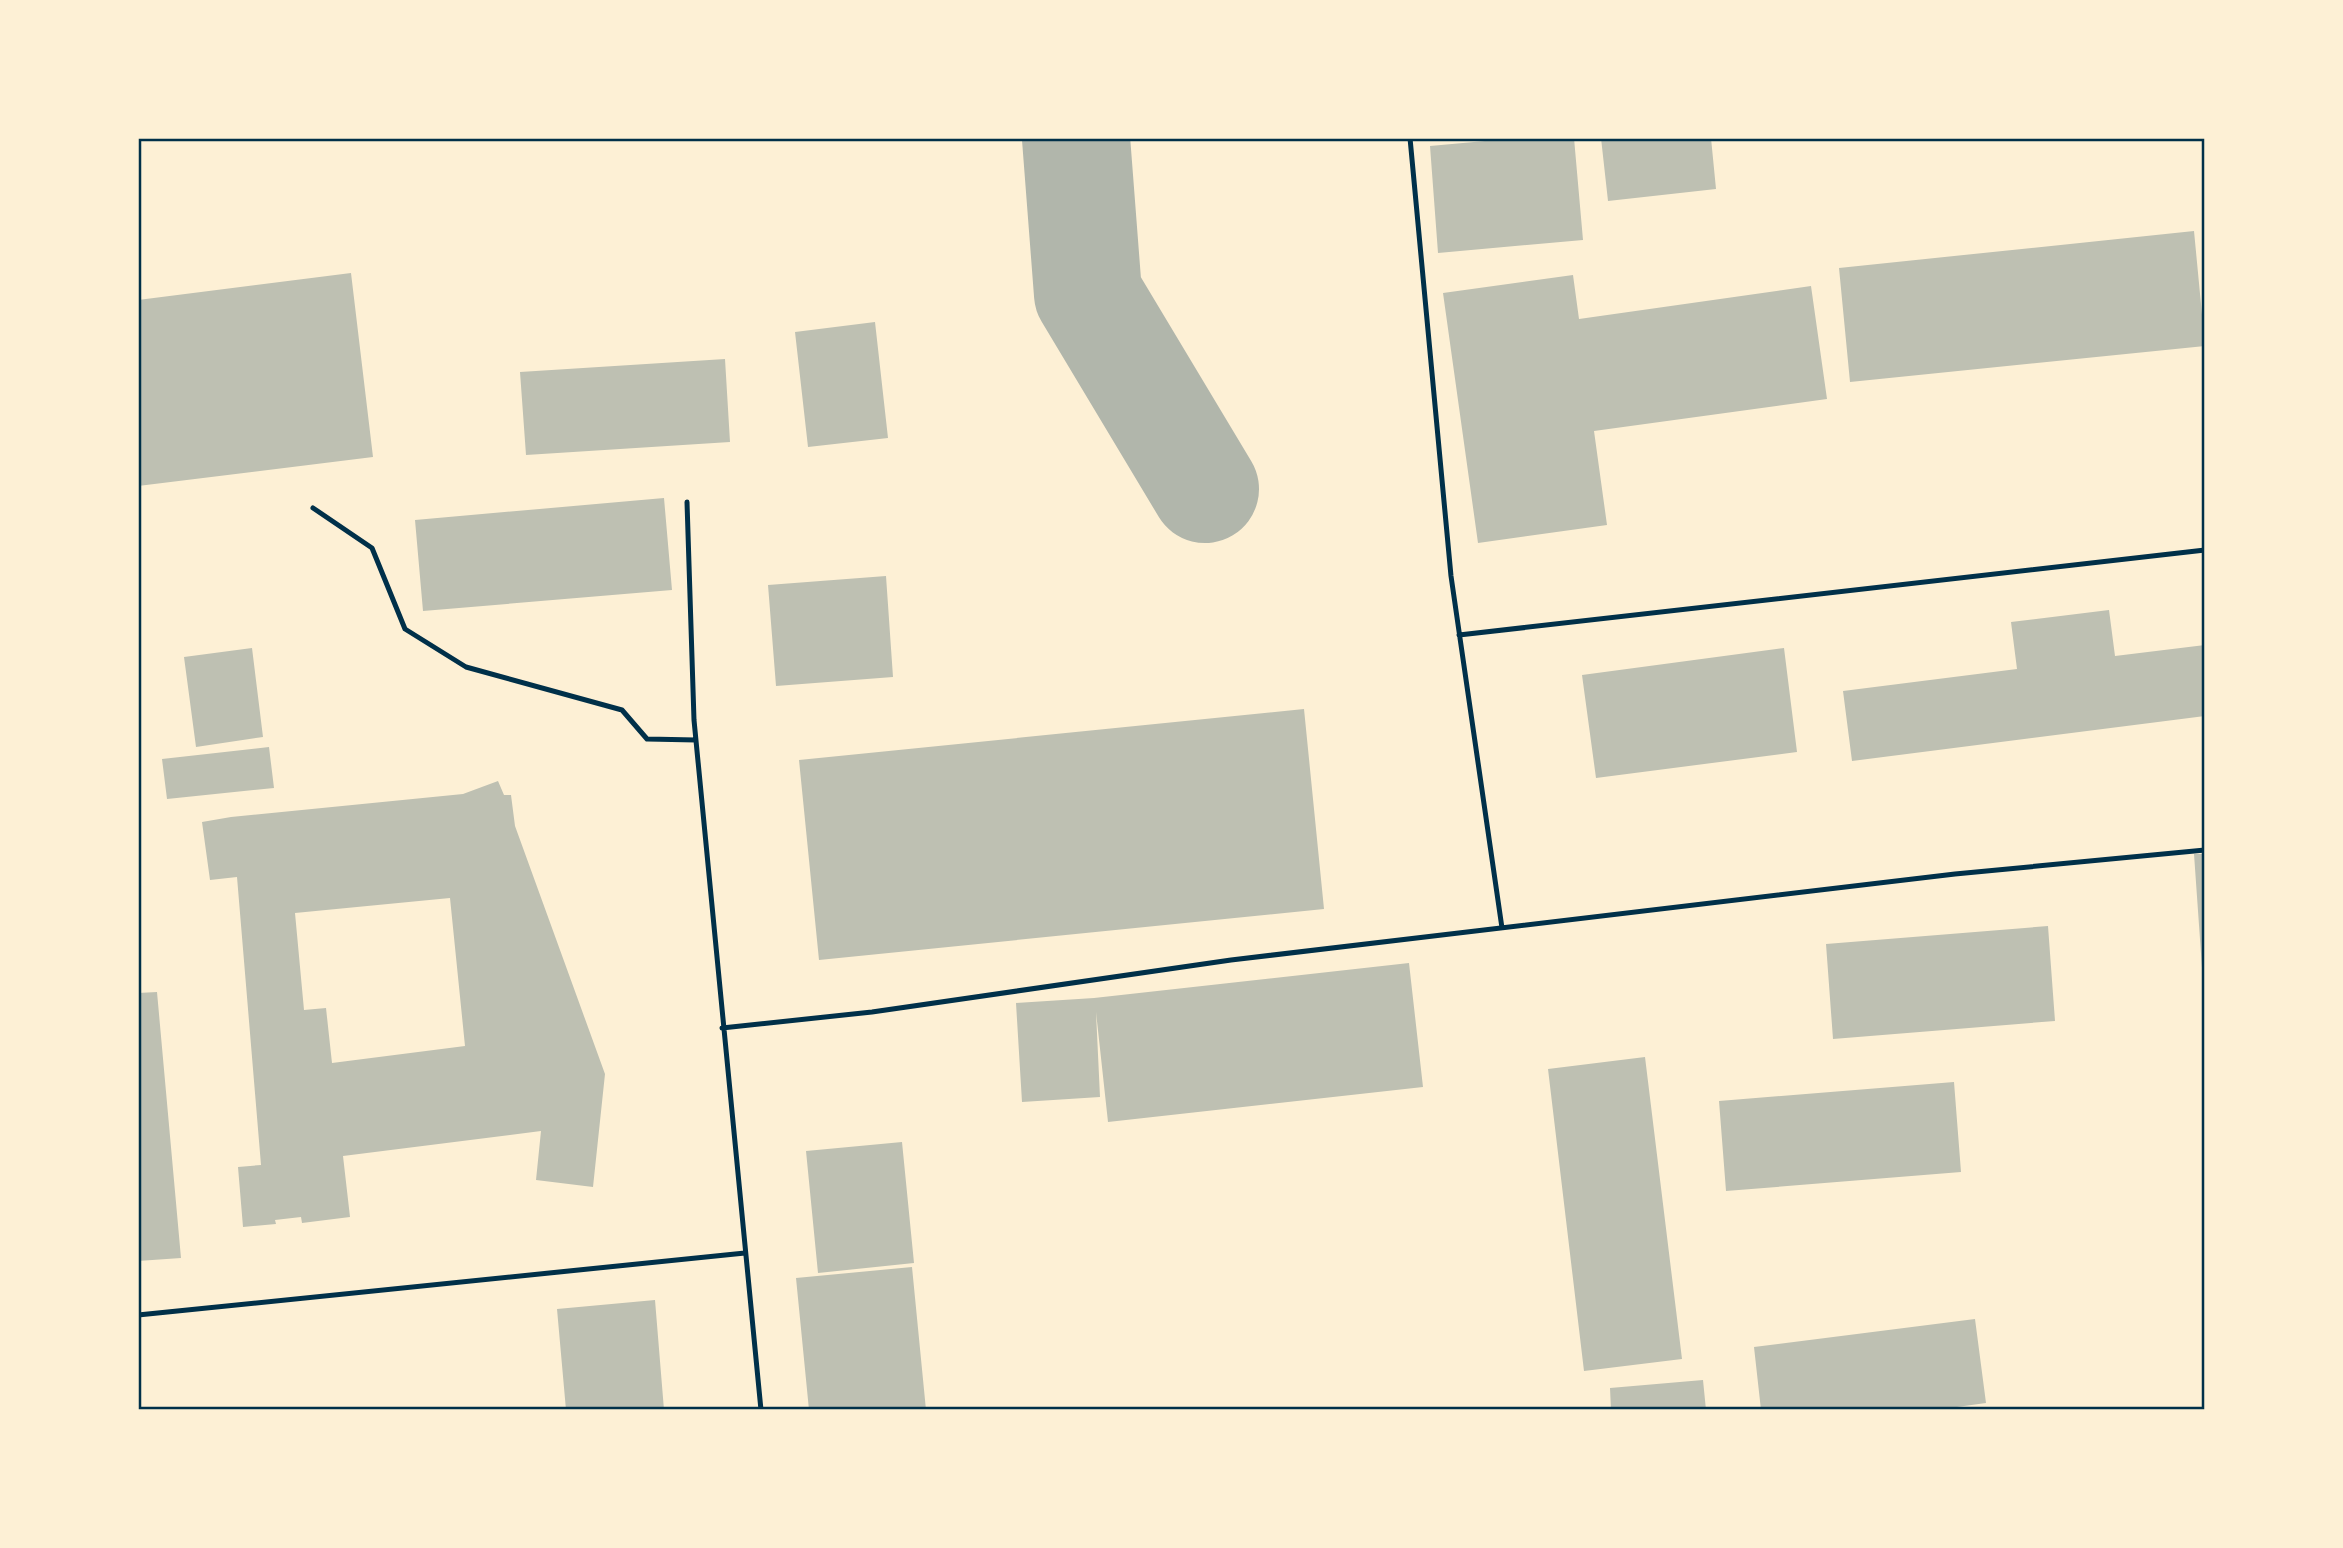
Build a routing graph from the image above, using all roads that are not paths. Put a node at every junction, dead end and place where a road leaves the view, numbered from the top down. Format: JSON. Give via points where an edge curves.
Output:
{"nodes":[{"id":1,"x":1410,"y":138,"type":"edge"},
{"id":2,"x":687,"y":502,"type":"dead end"},
{"id":3,"x":313,"y":508,"type":"dead end"},
{"id":4,"x":2205,"y":550,"type":"edge"},
{"id":5,"x":1459,"y":635,"type":"junction"},
{"id":6,"x":696,"y":740,"type":"junction"},
{"id":7,"x":2205,"y":850,"type":"edge"},
{"id":8,"x":1502,"y":928,"type":"junction"},
{"id":9,"x":722,"y":1028,"type":"junction"},
{"id":10,"x":745,"y":1253,"type":"junction"},
{"id":11,"x":138,"y":1315,"type":"edge"},
{"id":12,"x":761,"y":1410,"type":"edge"}],
"edges":[{"from":1,"to":5,"type":"lane"},
{"from":2,"to":6,"type":"lane"},
{"from":3,"to":6,"type":"lane","via":[[372,548],[405,629],[466,667],[622,710],[647,739]]},
{"from":4,"to":5,"type":"lane"},
{"from":5,"to":8,"type":"lane"},
{"from":6,"to":9,"type":"lane"},
{"from":7,"to":8,"type":"lane","via":[[1955,874]]},
{"from":8,"to":9,"type":"lane"},
{"from":9,"to":10,"type":"lane"},
{"from":10,"to":11,"type":"lane"},
{"from":10,"to":12,"type":"lane"}]}
